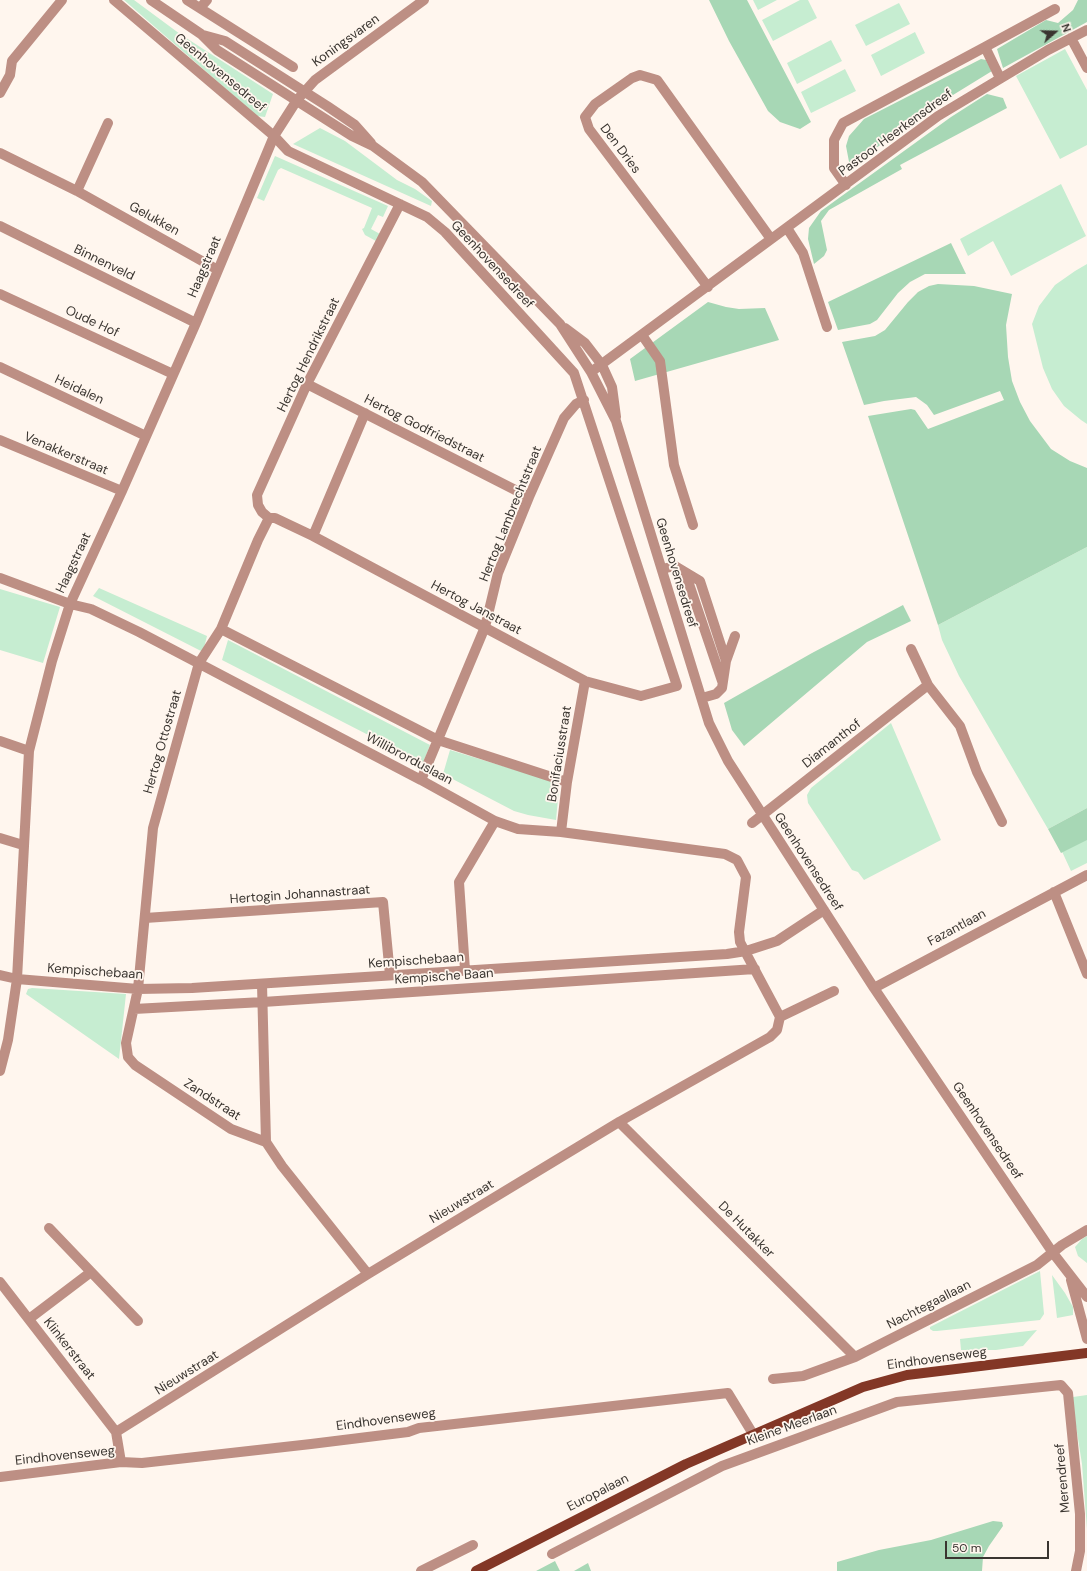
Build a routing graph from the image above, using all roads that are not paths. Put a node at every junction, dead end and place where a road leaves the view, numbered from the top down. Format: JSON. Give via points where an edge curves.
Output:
{"nodes":[{"id":1,"x":62,"y":0,"type":"edge"},
{"id":2,"x":114,"y":0,"type":"edge"},
{"id":3,"x":151,"y":0,"type":"edge"},
{"id":4,"x":187,"y":0,"type":"edge"},
{"id":5,"x":207,"y":0,"type":"edge"},
{"id":6,"x":424,"y":0,"type":"edge"},
{"id":7,"x":200,"y":8,"type":"junction"},
{"id":8,"x":1055,"y":9,"type":"dead end"},
{"id":9,"x":1087,"y":30,"type":"edge"},
{"id":10,"x":1071,"y":38,"type":"junction"},
{"id":11,"x":985,"y":47,"type":"junction"},
{"id":12,"x":293,"y":67,"type":"dead end"},
{"id":13,"x":1087,"y":68,"type":"edge"},
{"id":14,"x":1000,"y":78,"type":"junction"},
{"id":15,"x":0,"y":93,"type":"edge"},
{"id":16,"x":300,"y":96,"type":"junction"},
{"id":17,"x":108,"y":123,"type":"dead end"},
{"id":18,"x":274,"y":136,"type":"junction"},
{"id":19,"x":0,"y":153,"type":"edge"},
{"id":20,"x":846,"y":185,"type":"junction"},
{"id":21,"x":77,"y":191,"type":"junction"},
{"id":22,"x":400,"y":204,"type":"junction"},
{"id":23,"x":0,"y":226,"type":"edge"},
{"id":24,"x":787,"y":228,"type":"junction"},
{"id":25,"x":771,"y":240,"type":"junction"},
{"id":26,"x":218,"y":270,"type":"junction"},
{"id":27,"x":708,"y":287,"type":"junction"},
{"id":28,"x":0,"y":294,"type":"edge"},
{"id":29,"x":196,"y":323,"type":"junction"},
{"id":30,"x":560,"y":324,"type":"junction"},
{"id":31,"x":827,"y":327,"type":"dead end"},
{"id":32,"x":642,"y":335,"type":"junction"},
{"id":33,"x":602,"y":365,"type":"junction"},
{"id":34,"x":0,"y":367,"type":"edge"},
{"id":35,"x":591,"y":372,"type":"junction"},
{"id":36,"x":173,"y":374,"type":"junction"},
{"id":37,"x":307,"y":384,"type":"junction"},
{"id":38,"x":584,"y":400,"type":"junction"},
{"id":39,"x":365,"y":413,"type":"junction"},
{"id":40,"x":616,"y":421,"type":"junction"},
{"id":41,"x":146,"y":436,"type":"junction"},
{"id":42,"x":0,"y":440,"type":"edge"},
{"id":43,"x":122,"y":491,"type":"junction"},
{"id":44,"x":529,"y":497,"type":"junction"},
{"id":45,"x":269,"y":518,"type":"junction"},
{"id":46,"x":693,"y":525,"type":"dead end"},
{"id":47,"x":312,"y":536,"type":"junction"},
{"id":48,"x":662,"y":569,"type":"junction"},
{"id":49,"x":685,"y":572,"type":"junction"},
{"id":50,"x":0,"y":578,"type":"edge"},
{"id":51,"x":70,"y":604,"type":"junction"},
{"id":52,"x":485,"y":627,"type":"junction"},
{"id":53,"x":221,"y":629,"type":"junction"},
{"id":54,"x":735,"y":636,"type":"dead end"},
{"id":55,"x":911,"y":650,"type":"dead end"},
{"id":56,"x":726,"y":661,"type":"junction"},
{"id":57,"x":199,"y":663,"type":"junction"},
{"id":58,"x":586,"y":681,"type":"junction"},
{"id":59,"x":723,"y":684,"type":"junction"},
{"id":60,"x":928,"y":685,"type":"junction"},
{"id":61,"x":677,"y":686,"type":"joint"},
{"id":62,"x":702,"y":698,"type":"junction"},
{"id":63,"x":438,"y":740,"type":"junction"},
{"id":64,"x":0,"y":741,"type":"edge"},
{"id":65,"x":29,"y":751,"type":"junction"},
{"id":66,"x":421,"y":780,"type":"junction"},
{"id":67,"x":567,"y":782,"type":"junction"},
{"id":68,"x":763,"y":815,"type":"junction"},
{"id":69,"x":495,"y":821,"type":"junction"},
{"id":70,"x":1002,"y":822,"type":"dead end"},
{"id":71,"x":752,"y":824,"type":"dead end"},
{"id":72,"x":561,"y":832,"type":"junction"},
{"id":73,"x":0,"y":838,"type":"edge"},
{"id":74,"x":23,"y":845,"type":"junction"},
{"id":75,"x":1087,"y":875,"type":"edge"},
{"id":76,"x":1054,"y":892,"type":"junction"},
{"id":77,"x":824,"y":910,"type":"junction"},
{"id":78,"x":146,"y":918,"type":"junction"},
{"id":79,"x":746,"y":951,"type":"junction"},
{"id":80,"x":755,"y":969,"type":"junction"},
{"id":81,"x":465,"y":970,"type":"junction"},
{"id":82,"x":1087,"y":974,"type":"edge"},
{"id":83,"x":0,"y":975,"type":"edge"},
{"id":84,"x":390,"y":975,"type":"junction"},
{"id":85,"x":18,"y":979,"type":"junction"},
{"id":86,"x":262,"y":984,"type":"junction"},
{"id":87,"x":874,"y":988,"type":"junction"},
{"id":88,"x":138,"y":989,"type":"junction"},
{"id":89,"x":834,"y":991,"type":"dead end"},
{"id":90,"x":263,"y":1002,"type":"junction"},
{"id":91,"x":134,"y":1009,"type":"junction"},
{"id":92,"x":780,"y":1017,"type":"junction"},
{"id":93,"x":0,"y":1071,"type":"edge"},
{"id":94,"x":619,"y":1122,"type":"junction"},
{"id":95,"x":266,"y":1142,"type":"junction"},
{"id":96,"x":49,"y":1228,"type":"dead end"},
{"id":97,"x":1087,"y":1230,"type":"edge"},
{"id":98,"x":1053,"y":1253,"type":"junction"},
{"id":99,"x":91,"y":1272,"type":"junction"},
{"id":100,"x":1069,"y":1272,"type":"junction"},
{"id":101,"x":368,"y":1274,"type":"junction"},
{"id":102,"x":0,"y":1282,"type":"edge"},
{"id":103,"x":1087,"y":1297,"type":"edge"},
{"id":104,"x":29,"y":1319,"type":"junction"},
{"id":105,"x":138,"y":1321,"type":"dead end"},
{"id":106,"x":1087,"y":1339,"type":"edge"},
{"id":107,"x":1087,"y":1353,"type":"edge"},
{"id":108,"x":855,"y":1357,"type":"junction"},
{"id":109,"x":773,"y":1379,"type":"dead end"},
{"id":110,"x":1061,"y":1385,"type":"joint"},
{"id":111,"x":116,"y":1432,"type":"junction"},
{"id":112,"x":753,"y":1434,"type":"junction"},
{"id":113,"x":734,"y":1442,"type":"joint"},
{"id":114,"x":121,"y":1462,"type":"junction"},
{"id":115,"x":0,"y":1477,"type":"edge"},
{"id":116,"x":473,"y":1545,"type":"dead end"},
{"id":117,"x":552,"y":1554,"type":"dead end"},
{"id":118,"x":421,"y":1571,"type":"edge"},
{"id":119,"x":476,"y":1571,"type":"edge"},
{"id":120,"x":1076,"y":1571,"type":"edge"}],
"edges":[{"from":1,"to":15,"type":"street","via":[[12,61],[10,75]]},
{"from":2,"to":18,"type":"street","name":"Geenhovensedreef"},
{"from":3,"to":16,"type":"street","name":"Geenhovensedreef","via":[[201,34],[217,50]]},
{"from":4,"to":7,"type":"street"},
{"from":5,"to":7,"type":"street"},
{"from":6,"to":16,"type":"street","name":"Koningsvaren","via":[[315,80]]},
{"from":7,"to":12,"type":"street"},
{"from":8,"to":11,"type":"street"},
{"from":9,"to":10,"type":"street","name":"Pastoor Heerkensdreef"},
{"from":10,"to":13,"type":"street"},
{"from":10,"to":14,"type":"street","name":"Pastoor Heerkensdreef"},
{"from":11,"to":14,"type":"street"},
{"from":11,"to":20,"type":"street","via":[[844,123],[834,140],[834,168]]},
{"from":14,"to":20,"type":"street","name":"Pastoor Heerkensdreef","via":[[938,116]]},
{"from":16,"to":18,"type":"street","name":"Haagstraat"},
{"from":16,"to":30,"type":"street","name":"Geenhovensedreef","via":[[352,136],[373,146],[422,182]]},
{"from":17,"to":21,"type":"street"},
{"from":18,"to":22,"type":"street","name":"Geenhovensedreef","via":[[288,151]]},
{"from":18,"to":26,"type":"street","name":"Haagstraat"},
{"from":19,"to":21,"type":"street","name":"Gelukken"},
{"from":20,"to":24,"type":"street","name":"Pastoor Heerkensdreef"},
{"from":21,"to":26,"type":"street","name":"Gelukken"},
{"from":22,"to":37,"type":"street","name":"Hertog Hendrikstraat"},
{"from":22,"to":38,"type":"street","name":"Geenhovensedreef","via":[[427,217],[445,232],[574,373]]},
{"from":23,"to":29,"type":"street","name":"Binnenveld"},
{"from":24,"to":25,"type":"street","name":"Pastoor Heerkensdreef"},
{"from":24,"to":31,"type":"street","via":[[803,253]]},
{"from":25,"to":27,"type":"street","name":"Pastoor Heerkensdreef"},
{"from":25,"to":27,"type":"street","name":"Den Dries","via":[[657,80],[640,75],[632,78],[595,104],[584,117],[589,129]]},
{"from":26,"to":29,"type":"street","name":"Haagstraat"},
{"from":27,"to":32,"type":"street","name":"Pastoor Heerkensdreef"},
{"from":28,"to":36,"type":"street","name":"Oude Hof"},
{"from":29,"to":36,"type":"street","name":"Haagstraat"},
{"from":30,"to":33,"type":"street","name":"Geenhovensedreef","via":[[585,343]]},
{"from":30,"to":35,"type":"street","name":"Geenhovensedreef"},
{"from":32,"to":33,"type":"street","name":"Pastoor Heerkensdreef"},
{"from":32,"to":46,"type":"street","via":[[660,361],[674,465]]},
{"from":33,"to":35,"type":"street","name":"Pastoor Heerkensdreef"},
{"from":33,"to":40,"type":"street","name":"Geenhovensedreef","via":[[612,387]]},
{"from":34,"to":41,"type":"street","name":"Heidalen"},
{"from":35,"to":40,"type":"street","name":"Geenhovensedreef"},
{"from":36,"to":41,"type":"street","name":"Haagstraat"},
{"from":37,"to":39,"type":"street","name":"Hertog Godfriedstraat"},
{"from":37,"to":45,"type":"street","name":"Hertog Hendrikstraat","via":[[257,496],[258,505]]},
{"from":38,"to":44,"type":"street","name":"Hertog Lambrechtstraat","via":[[576,404],[564,418]]},
{"from":38,"to":61,"type":"street","name":"Geenhovensedreef"},
{"from":39,"to":44,"type":"street","name":"Hertog Godfriedstraat"},
{"from":39,"to":47,"type":"street"},
{"from":40,"to":48,"type":"street","name":"Geenhovensedreef"},
{"from":41,"to":43,"type":"street","name":"Haagstraat"},
{"from":42,"to":43,"type":"street","name":"Venakkerstraat"},
{"from":43,"to":51,"type":"street","name":"Haagstraat"},
{"from":44,"to":52,"type":"street","name":"Hertog Lambrechtstraat","via":[[498,573]]},
{"from":45,"to":47,"type":"street","name":"Hertog Janstraat","via":[[275,518]]},
{"from":45,"to":53,"type":"street","name":"Hertog Ottostraat"},
{"from":47,"to":52,"type":"street","name":"Hertog Janstraat"},
{"from":48,"to":49,"type":"street","via":[[676,566]]},
{"from":48,"to":62,"type":"street","name":"Geenhovensedreef"},
{"from":49,"to":56,"type":"street","via":[[700,581]]},
{"from":49,"to":59,"type":"street"},
{"from":50,"to":51,"type":"street","name":"Willibrorduslaan"},
{"from":51,"to":57,"type":"street","name":"Willibrorduslaan","via":[[91,609]]},
{"from":51,"to":65,"type":"street","name":"Haagstraat","via":[[52,661]]},
{"from":52,"to":58,"type":"street","name":"Hertog Janstraat"},
{"from":52,"to":63,"type":"street","name":"Hertog Lambrechtstraat"},
{"from":53,"to":57,"type":"street","name":"Hertog Ottostraat"},
{"from":53,"to":63,"type":"street"},
{"from":54,"to":56,"type":"street"},
{"from":55,"to":60,"type":"street"},
{"from":56,"to":59,"type":"street"},
{"from":57,"to":66,"type":"street","name":"Willibrorduslaan"},
{"from":57,"to":78,"type":"street","name":"Hertog Ottostraat","via":[[153,828]]},
{"from":58,"to":61,"type":"street","name":"Hertog Janstraat","via":[[641,696]]},
{"from":58,"to":67,"type":"street","name":"Bonifaciusstraat"},
{"from":59,"to":62,"type":"street","via":[[716,694]]},
{"from":60,"to":68,"type":"street","name":"Diamanthof"},
{"from":60,"to":70,"type":"street","via":[[960,726],[977,772]]},
{"from":62,"to":68,"type":"street","name":"Geenhovensedreef","via":[[709,723],[728,761]]},
{"from":63,"to":66,"type":"street","name":"Hertog Lambrechtstraat"},
{"from":63,"to":67,"type":"street"},
{"from":64,"to":65,"type":"street"},
{"from":65,"to":74,"type":"street","name":"Haagstraat"},
{"from":66,"to":69,"type":"street","name":"Willibrorduslaan"},
{"from":67,"to":72,"type":"street","name":"Bonifaciusstraat"},
{"from":68,"to":71,"type":"street","name":"Diamanthof"},
{"from":68,"to":77,"type":"street","name":"Geenhovensedreef"},
{"from":69,"to":72,"type":"street","name":"Willibrorduslaan","via":[[518,829]]},
{"from":69,"to":81,"type":"street","via":[[459,882]]},
{"from":72,"to":79,"type":"street","name":"Willibrorduslaan","via":[[725,854],[737,860],[746,877],[739,932],[740,942]]},
{"from":73,"to":74,"type":"street"},
{"from":74,"to":85,"type":"street","name":"Haagstraat"},
{"from":75,"to":76,"type":"street","name":"Fazantlaan"},
{"from":76,"to":82,"type":"street"},
{"from":76,"to":87,"type":"street","name":"Fazantlaan"},
{"from":77,"to":79,"type":"street","name":"Kempischebaan","via":[[776,941]]},
{"from":77,"to":87,"type":"street","name":"Geenhovensedreef"},
{"from":78,"to":84,"type":"street","name":"Hertogin Johannastraat","via":[[383,902]]},
{"from":78,"to":88,"type":"street","name":"Hertog Ottostraat"},
{"from":79,"to":80,"type":"street"},
{"from":79,"to":81,"type":"street","name":"Kempischebaan"},
{"from":80,"to":90,"type":"street","name":"Kempische Baan"},
{"from":80,"to":92,"type":"street"},
{"from":81,"to":84,"type":"street","name":"Kempischebaan"},
{"from":83,"to":85,"type":"street","name":"Kempischebaan"},
{"from":84,"to":86,"type":"street","name":"Kempischebaan"},
{"from":85,"to":88,"type":"street","name":"Kempischebaan"},
{"from":85,"to":93,"type":"street","name":"Haagstraat"},
{"from":86,"to":88,"type":"street","name":"Kempischebaan"},
{"from":86,"to":90,"type":"street"},
{"from":87,"to":98,"type":"street","name":"Geenhovensedreef"},
{"from":88,"to":91,"type":"street","name":"Zandstraat"},
{"from":89,"to":92,"type":"street"},
{"from":90,"to":91,"type":"street","name":"Kempische Baan"},
{"from":90,"to":95,"type":"street"},
{"from":91,"to":95,"type":"street","name":"Zandstraat","via":[[126,1043],[128,1057],[135,1065],[231,1129]]},
{"from":92,"to":94,"type":"street","name":"Nieuwstraat","via":[[777,1030],[770,1037]]},
{"from":94,"to":101,"type":"street","name":"Nieuwstraat"},
{"from":94,"to":108,"type":"street","name":"De Hutakker"},
{"from":95,"to":101,"type":"street","via":[[282,1166]]},
{"from":96,"to":99,"type":"street"},
{"from":97,"to":98,"type":"street","name":"Nachtegaallaan"},
{"from":98,"to":100,"type":"street","name":"Geenhovensedreef"},
{"from":98,"to":108,"type":"street","name":"Nachtegaallaan","via":[[1037,1266]]},
{"from":99,"to":104,"type":"street"},
{"from":99,"to":105,"type":"street"},
{"from":100,"to":103,"type":"street","name":"Geenhovensedreef"},
{"from":100,"to":106,"type":"street","name":"Geenhovensedreef"},
{"from":101,"to":111,"type":"street","name":"Nieuwstraat"},
{"from":102,"to":104,"type":"street","name":"Klinkerstraat"},
{"from":104,"to":111,"type":"street","name":"Klinkerstraat"},
{"from":107,"to":112,"type":"main road","name":"Eindhovenseweg","via":[[895,1377],[839,1396]]},
{"from":108,"to":109,"type":"street","name":"Nachtegaallaan","via":[[803,1376]]},
{"from":110,"to":117,"type":"street","name":"Kleine Meerlaan","via":[[897,1402],[722,1466]]},
{"from":110,"to":120,"type":"street","name":"Merendreef","via":[[1068,1393],[1080,1514],[1080,1551]]},
{"from":111,"to":114,"type":"street"},
{"from":112,"to":113,"type":"main road","name":"Eindhovenseweg"},
{"from":112,"to":114,"type":"street","name":"Eindhovenseweg","via":[[728,1393],[419,1428],[408,1432],[295,1446],[142,1463]]},
{"from":113,"to":119,"type":"main road","name":"Europalaan","via":[[654,1479]]},
{"from":114,"to":115,"type":"street","name":"Eindhovenseweg"},
{"from":116,"to":118,"type":"street"}]}
